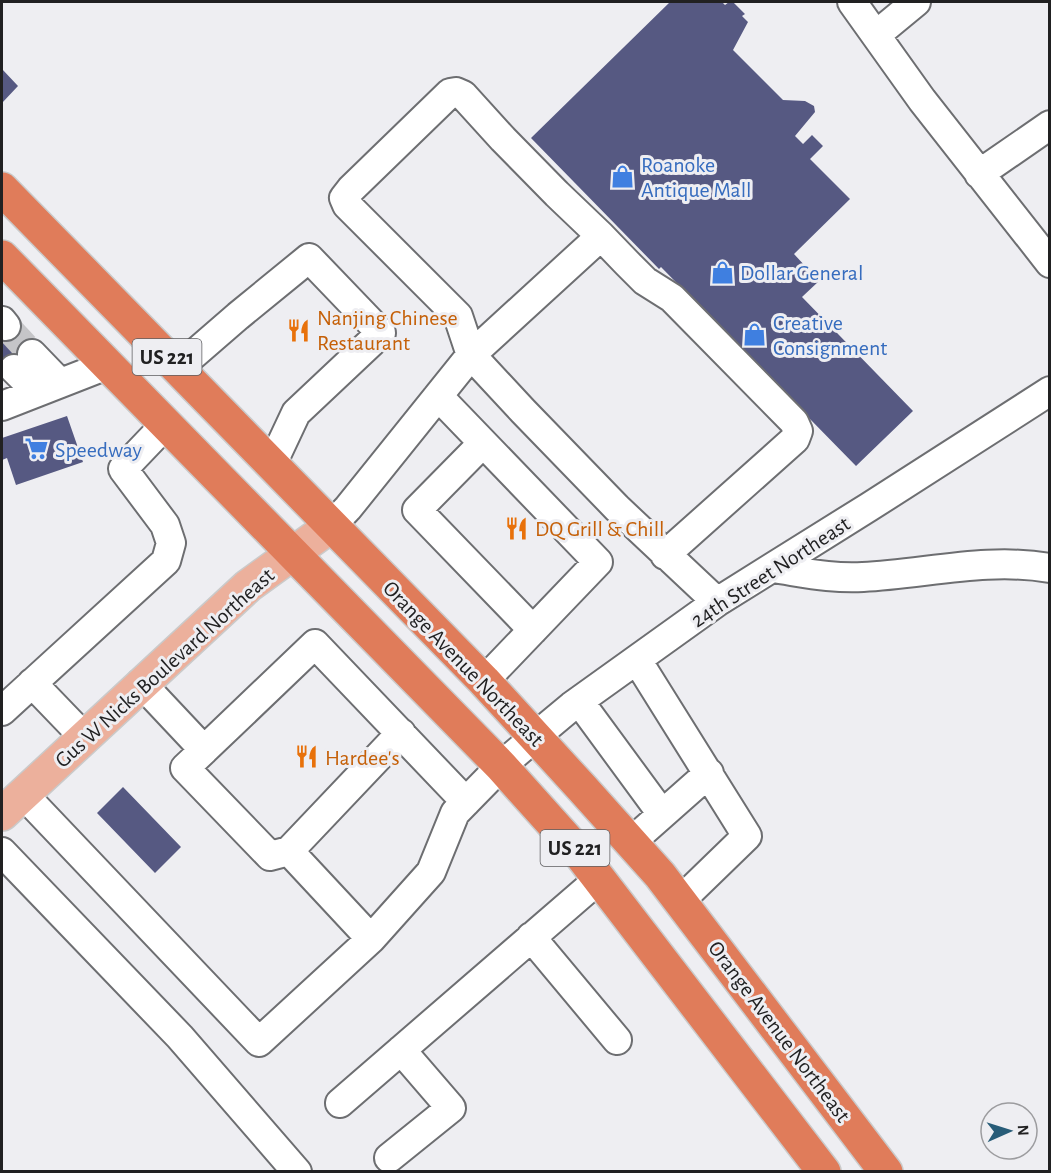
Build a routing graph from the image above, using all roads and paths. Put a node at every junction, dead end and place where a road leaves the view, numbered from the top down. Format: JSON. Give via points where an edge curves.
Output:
{"nodes":[{"id":1,"x":852,"y":2,"type":"edge"},
{"id":2,"x":916,"y":2,"type":"edge"},
{"id":3,"x":876,"y":35,"type":"junction"},
{"id":4,"x":1050,"y":125,"type":"edge"},
{"id":5,"x":979,"y":174,"type":"junction"},
{"id":6,"x":2,"y":189,"type":"edge"},
{"id":7,"x":601,"y":236,"type":"junction"},
{"id":8,"x":1050,"y":263,"type":"edge"},
{"id":9,"x":4,"y":265,"type":"edge"},
{"id":10,"x":471,"y":355,"type":"junction"},
{"id":11,"x":23,"y":361,"type":"tunnel mouth"},
{"id":12,"x":107,"y":365,"type":"junction"},
{"id":13,"x":178,"y":368,"type":"junction"},
{"id":14,"x":49,"y":388,"type":"junction"},
{"id":15,"x":1050,"y":391,"type":"edge"},
{"id":16,"x":438,"y":396,"type":"junction"},
{"id":17,"x":4,"y":401,"type":"edge"},
{"id":18,"x":165,"y":425,"type":"junction"},
{"id":19,"x":483,"y":443,"type":"junction"},
{"id":20,"x":272,"y":464,"type":"junction"},
{"id":21,"x":331,"y":526,"type":"junction"},
{"id":22,"x":292,"y":554,"type":"junction"},
{"id":23,"x":665,"y":555,"type":"junction"},
{"id":24,"x":772,"y":568,"type":"junction"},
{"id":25,"x":1050,"y":568,"type":"edge"},
{"id":26,"x":717,"y":602,"type":"junction"},
{"id":27,"x":533,"y":630,"type":"junction"},
{"id":28,"x":637,"y":660,"type":"junction"},
{"id":29,"x":484,"y":681,"type":"junction"},
{"id":30,"x":33,"y":682,"type":"junction"},
{"id":31,"x":141,"y":683,"type":"junction"},
{"id":32,"x":579,"y":701,"type":"junction"},
{"id":33,"x":2,"y":711,"type":"edge"},
{"id":34,"x":401,"y":733,"type":"junction"},
{"id":35,"x":84,"y":736,"type":"junction"},
{"id":36,"x":536,"y":736,"type":"junction"},
{"id":37,"x":204,"y":750,"type":"junction"},
{"id":38,"x":501,"y":766,"type":"junction"},
{"id":39,"x":709,"y":772,"type":"junction"},
{"id":40,"x":466,"y":802,"type":"junction"},
{"id":41,"x":12,"y":804,"type":"edge"},
{"id":42,"x":662,"y":814,"type":"junction"},
{"id":43,"x":631,"y":842,"type":"junction"},
{"id":44,"x":288,"y":850,"type":"junction"},
{"id":45,"x":2,"y":852,"type":"edge"},
{"id":46,"x":599,"y":879,"type":"junction"},
{"id":47,"x":680,"y":901,"type":"junction"},
{"id":48,"x":531,"y":938,"type":"junction"},
{"id":49,"x":371,"y":939,"type":"junction"},
{"id":50,"x":617,"y":1040,"type":"dead end"},
{"id":51,"x":401,"y":1050,"type":"junction"},
{"id":52,"x":340,"y":1103,"type":"dead end"},
{"id":53,"x":388,"y":1158,"type":"dead end"},
{"id":54,"x":297,"y":1172,"type":"edge"},
{"id":55,"x":824,"y":1172,"type":"edge"},
{"id":56,"x":886,"y":1172,"type":"edge"}],
"edges":[{"from":1,"to":3,"type":"street"},
{"from":2,"to":3,"type":"street"},
{"from":3,"to":5,"type":"street"},
{"from":4,"to":5,"type":"street"},
{"from":5,"to":8,"type":"street"},
{"from":6,"to":13,"type":"highway","name":"Orange Avenue Northeast","number":"US 221"},
{"from":7,"to":10,"type":"street"},
{"from":7,"to":10,"type":"street","via":[[463,95],[450,93],[344,198],[458,316]]},
{"from":7,"to":23,"type":"street","via":[[645,281],[672,298],[798,430],[795,439]]},
{"from":9,"to":12,"type":"highway","name":"Orange Avenue Northeast","number":"US 221"},
{"from":10,"to":16,"type":"street"},
{"from":10,"to":23,"type":"street"},
{"from":11,"to":14,"type":"street"},
{"from":12,"to":14,"type":"street"},
{"from":12,"to":18,"type":"highway","name":"Orange Avenue Northeast","number":"US 221"},
{"from":13,"to":20,"type":"highway","name":"Orange Avenue Northeast","number":"US 221"},
{"from":13,"to":20,"type":"street","via":[[309,258],[381,333],[296,413]]},
{"from":14,"to":17,"type":"street"},
{"from":15,"to":24,"type":"street","name":"24th Street Northeast"},
{"from":16,"to":19,"type":"street"},
{"from":16,"to":21,"type":"street"},
{"from":18,"to":22,"type":"highway","name":"Orange Avenue Northeast","number":"US 221"},
{"from":18,"to":30,"type":"street","via":[[123,469],[165,525],[171,543],[166,561]]},
{"from":19,"to":27,"type":"street","via":[[598,562]]},
{"from":19,"to":27,"type":"street","via":[[417,510]]},
{"from":20,"to":21,"type":"highway","name":"Orange Avenue Northeast","number":"US 221"},
{"from":21,"to":22,"type":"main road","name":"Gus W Nicks Boulevard Northeast"},
{"from":21,"to":29,"type":"highway","name":"Orange Avenue Northeast","number":"US 221"},
{"from":22,"to":31,"type":"main road","name":"Gus W Nicks Boulevard Northeast","via":[[248,586]]},
{"from":22,"to":38,"type":"highway","name":"Orange Avenue Northeast","number":"US 221"},
{"from":23,"to":26,"type":"street"},
{"from":24,"to":25,"type":"street","via":[[861,577],[987,564]]},
{"from":24,"to":26,"type":"street","name":"24th Street Northeast"},
{"from":26,"to":28,"type":"street","name":"24th Street Northeast"},
{"from":27,"to":29,"type":"street"},
{"from":28,"to":32,"type":"street","name":"24th Street Northeast"},
{"from":28,"to":39,"type":"street"},
{"from":29,"to":36,"type":"highway","name":"Orange Avenue Northeast","number":"US 221"},
{"from":30,"to":33,"type":"street"},
{"from":30,"to":35,"type":"street"},
{"from":31,"to":35,"type":"main road","name":"Gus W Nicks Boulevard Northeast"},
{"from":31,"to":37,"type":"street"},
{"from":32,"to":36,"type":"street","name":"24th Street Northeast"},
{"from":32,"to":42,"type":"street"},
{"from":34,"to":37,"type":"street","via":[[315,644]]},
{"from":34,"to":40,"type":"street"},
{"from":34,"to":44,"type":"street"},
{"from":35,"to":41,"type":"main road","name":"Gus W Nicks Boulevard Northeast"},
{"from":36,"to":38,"type":"street","name":"24th Street Northeast"},
{"from":36,"to":43,"type":"highway","name":"Orange Avenue Northeast","number":"US 221"},
{"from":37,"to":44,"type":"street","via":[[185,768],[270,856]]},
{"from":38,"to":40,"type":"street","name":"24th Street Northeast"},
{"from":38,"to":46,"type":"highway","name":"Orange Avenue Northeast","number":"US 221"},
{"from":39,"to":42,"type":"street"},
{"from":39,"to":47,"type":"street","via":[[747,836]]},
{"from":40,"to":49,"type":"street","name":"24th Street Northeast","via":[[455,813],[431,872]]},
{"from":41,"to":49,"type":"street","name":"24th Street Northeast","via":[[259,1042]]},
{"from":42,"to":43,"type":"street"},
{"from":43,"to":47,"type":"highway","name":"Orange Avenue Northeast","number":"US 221"},
{"from":44,"to":49,"type":"street"},
{"from":45,"to":54,"type":"street","via":[[180,1037]]},
{"from":46,"to":48,"type":"street"},
{"from":46,"to":55,"type":"highway","name":"Orange Avenue Northeast","number":"US 221"},
{"from":47,"to":56,"type":"highway","name":"Orange Avenue Northeast","number":"US 221"},
{"from":48,"to":50,"type":"street"},
{"from":48,"to":51,"type":"street"},
{"from":51,"to":52,"type":"street"},
{"from":51,"to":53,"type":"street","via":[[451,1108]]}]}
